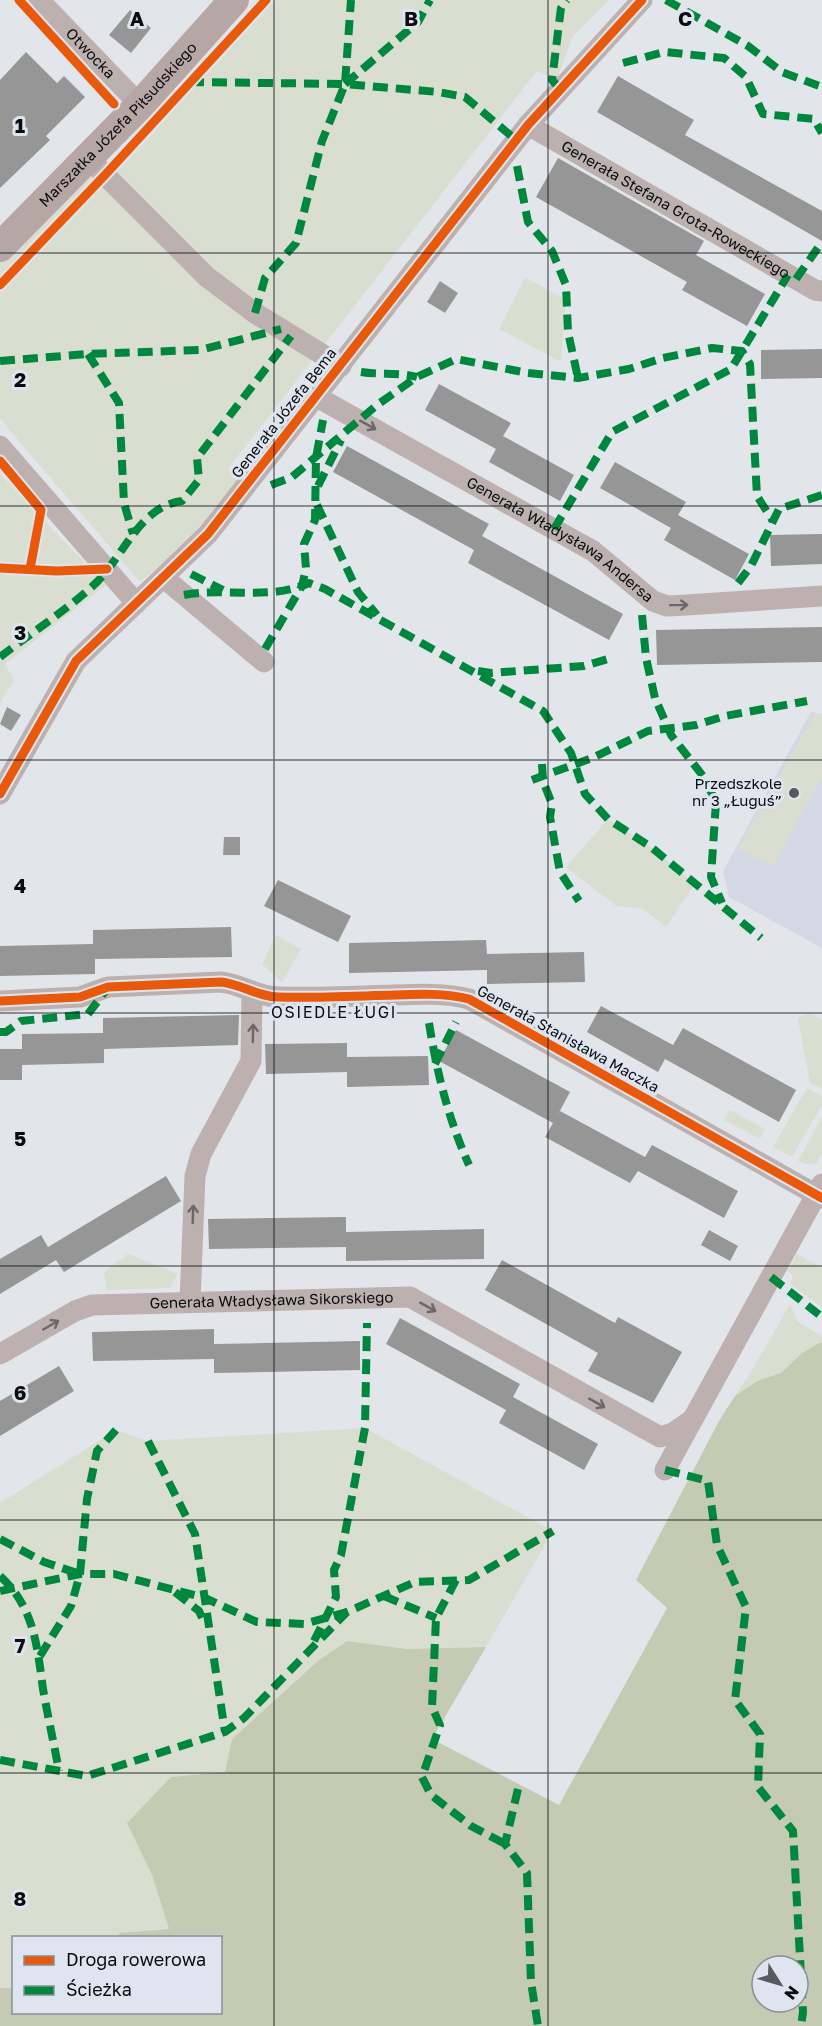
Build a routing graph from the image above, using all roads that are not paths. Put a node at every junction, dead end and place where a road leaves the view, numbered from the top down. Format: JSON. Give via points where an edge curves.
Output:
{"nodes":[{"id":1,"x":39,"y":0,"type":"edge"},
{"id":2,"x":234,"y":0,"type":"edge"},
{"id":3,"x":642,"y":0,"type":"edge"},
{"id":4,"x":140,"y":105,"type":"junction"},
{"id":5,"x":528,"y":125,"type":"junction"},
{"id":6,"x":89,"y":159,"type":"junction"},
{"id":7,"x":0,"y":247,"type":"edge"},
{"id":8,"x":822,"y":291,"type":"edge"},
{"id":9,"x":341,"y":366,"type":"junction"},
{"id":10,"x":317,"y":397,"type":"junction"},
{"id":11,"x":0,"y":446,"type":"edge"},
{"id":12,"x":164,"y":578,"type":"junction"},
{"id":13,"x":822,"y":596,"type":"edge"},
{"id":14,"x":136,"y":603,"type":"junction"},
{"id":15,"x":264,"y":662,"type":"dead end"},
{"id":16,"x":0,"y":794,"type":"edge"},
{"id":17,"x":252,"y":993,"type":"junction"},
{"id":18,"x":0,"y":1001,"type":"edge"},
{"id":19,"x":820,"y":1192,"type":"edge"},
{"id":20,"x":190,"y":1301,"type":"junction"},
{"id":21,"x":0,"y":1354,"type":"edge"},
{"id":22,"x":692,"y":1420,"type":"junction"},
{"id":23,"x":665,"y":1470,"type":"dead end"}],
"edges":[{"from":1,"to":4,"type":"street","name":"Otwocka"},
{"from":2,"to":4,"type":"street","name":"Marszałka Józefa Piłsudskiego"},
{"from":3,"to":5,"type":"street","name":"Generała Józefa Bema"},
{"from":4,"to":6,"type":"street","name":"Marszałka Józefa Piłsudskiego"},
{"from":5,"to":8,"type":"street","name":"Generała Stefana Grota-Roweckiego"},
{"from":5,"to":9,"type":"street","name":"Generała Józefa Bema"},
{"from":6,"to":7,"type":"street","name":"Marszałka Józefa Piłsudskiego"},
{"from":6,"to":9,"type":"street","via":[[207,277],[255,313]]},
{"from":9,"to":10,"type":"street","name":"Generała Józefa Bema"},
{"from":10,"to":12,"type":"street","name":"Generała Józefa Bema","via":[[208,534]]},
{"from":10,"to":13,"type":"street","name":"Generała Władysława Andersa","one_way":true,"via":[[593,551],[653,601],[667,606]]},
{"from":11,"to":14,"type":"street"},
{"from":12,"to":14,"type":"street","name":"Generała Józefa Bema"},
{"from":12,"to":15,"type":"street"},
{"from":14,"to":16,"type":"street","name":"Generała Józefa Bema","via":[[76,660]]},
{"from":17,"to":18,"type":"street","name":"Generała Stanisława Maczka","via":[[221,982],[108,987],[80,998]]},
{"from":17,"to":19,"type":"street","name":"Generała Stanisława Maczka","via":[[276,997],[409,995],[469,999]]},
{"from":20,"to":17,"type":"street","one_way":true,"via":[[195,1176],[201,1154],[251,1061]]},
{"from":19,"to":22,"type":"street"},
{"from":21,"to":20,"type":"street","name":"Generała Władysława Sikorskiego","one_way":true,"via":[[86,1306]]},
{"from":20,"to":22,"type":"street","name":"Generała Władysława Sikorskiego","one_way":true,"via":[[410,1297],[660,1437],[674,1433]]},
{"from":22,"to":23,"type":"street"}]}
